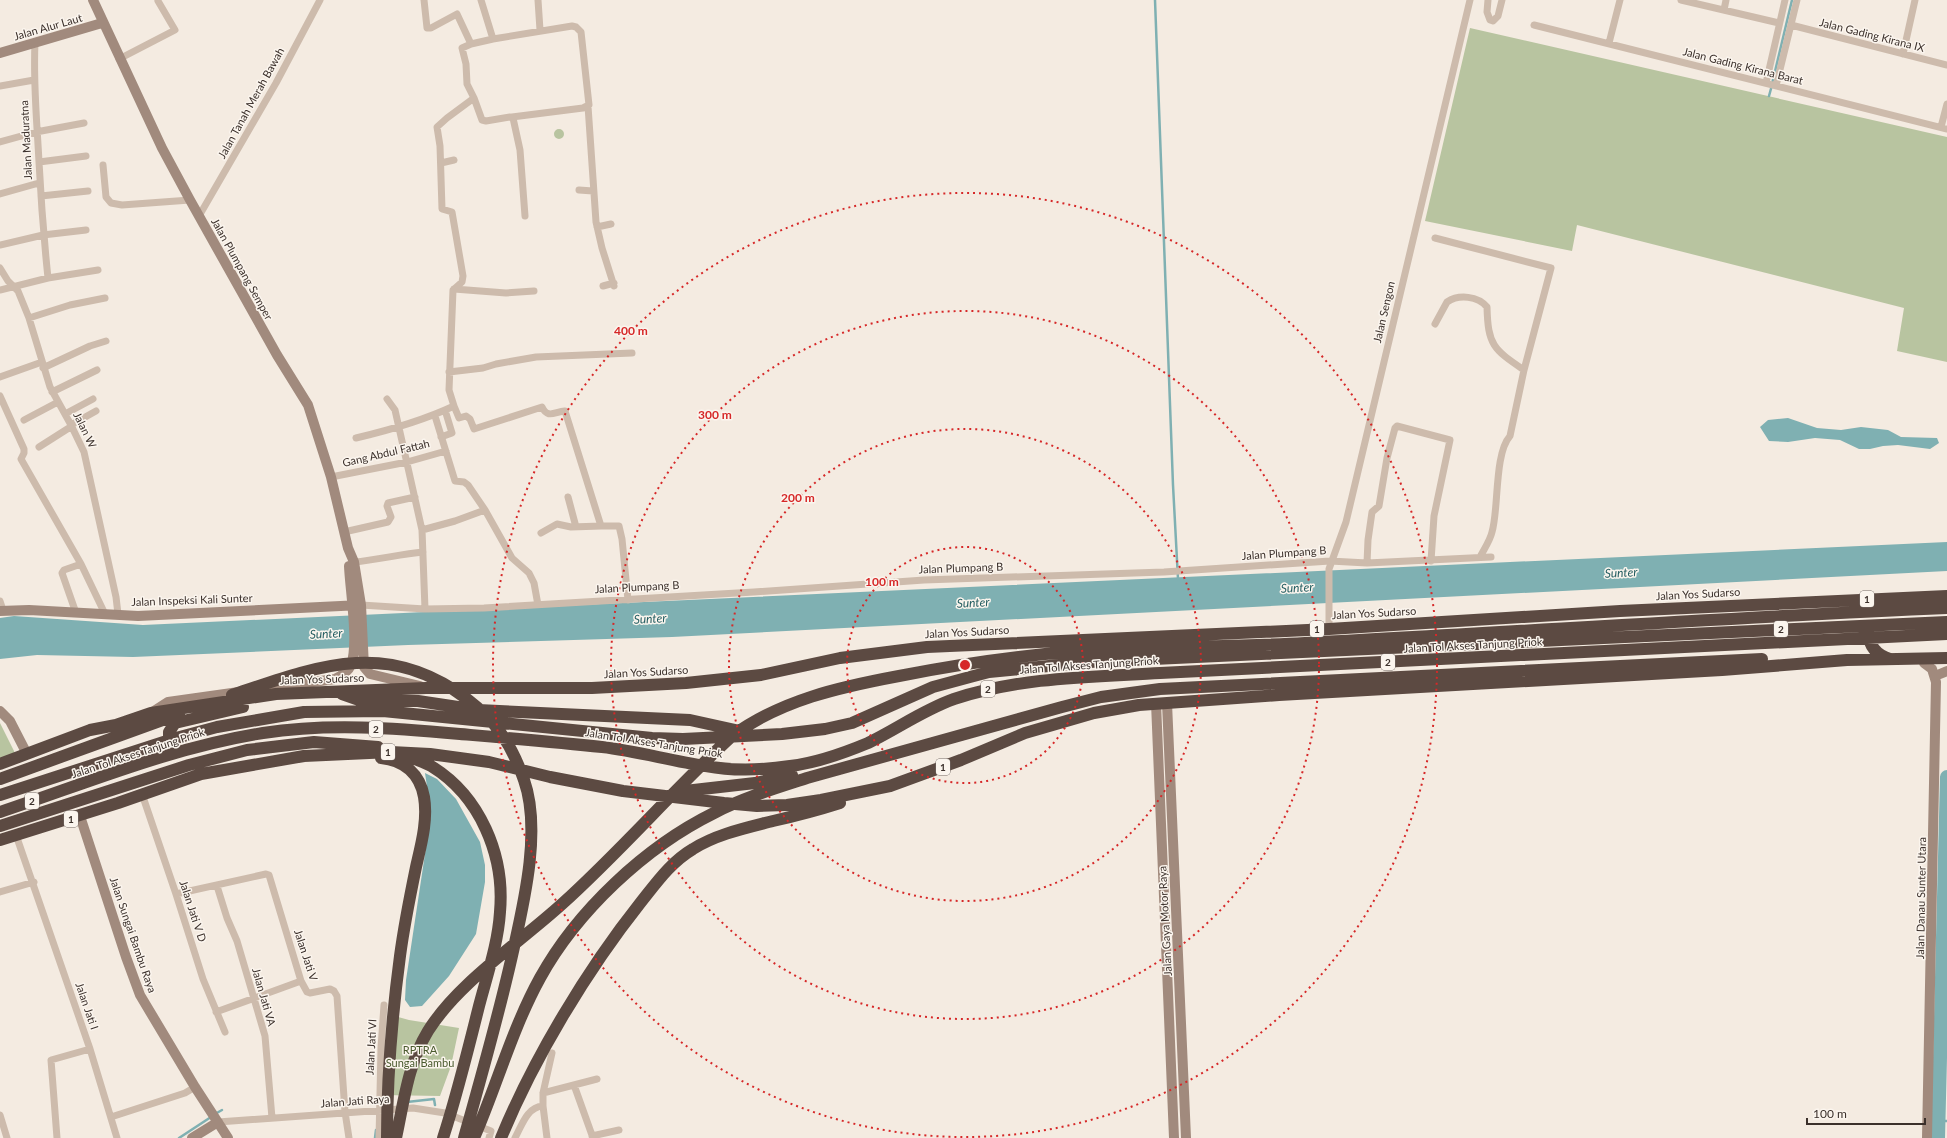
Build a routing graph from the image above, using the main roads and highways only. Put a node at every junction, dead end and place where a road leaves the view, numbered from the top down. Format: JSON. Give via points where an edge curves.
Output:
{"nodes":[{"id":1,"x":1943,"y":596,"type":"edge"},
{"id":2,"x":1894,"y":598,"type":"junction"},
{"id":3,"x":1794,"y":602,"type":"junction"},
{"id":4,"x":1947,"y":608,"type":"edge"},
{"id":5,"x":1947,"y":622,"type":"edge"},
{"id":6,"x":1947,"y":634,"type":"edge"},
{"id":7,"x":1893,"y":660,"type":"junction"},
{"id":8,"x":1946,"y":660,"type":"edge"},
{"id":9,"x":1836,"y":662,"type":"junction"},
{"id":10,"x":1807,"y":664,"type":"junction"},
{"id":11,"x":339,"y":692,"type":"junction"},
{"id":12,"x":285,"y":695,"type":"junction"},
{"id":13,"x":116,"y":725,"type":"junction"},
{"id":14,"x":757,"y":735,"type":"junction"},
{"id":15,"x":831,"y":756,"type":"junction"},
{"id":16,"x":0,"y":764,"type":"edge"},
{"id":17,"x":201,"y":774,"type":"junction"},
{"id":18,"x":0,"y":779,"type":"edge"},
{"id":19,"x":186,"y":779,"type":"junction"},
{"id":20,"x":890,"y":786,"type":"junction"},
{"id":21,"x":623,"y":791,"type":"junction"},
{"id":22,"x":142,"y":794,"type":"junction"},
{"id":23,"x":0,"y":795,"type":"edge"},
{"id":24,"x":0,"y":812,"type":"edge"},
{"id":25,"x":0,"y":826,"type":"edge"},
{"id":26,"x":0,"y":840,"type":"edge"},
{"id":27,"x":494,"y":1136,"type":"edge"},
{"id":28,"x":387,"y":1138,"type":"edge"},
{"id":29,"x":396,"y":1138,"type":"edge"},
{"id":30,"x":443,"y":1138,"type":"edge"},
{"id":31,"x":464,"y":1138,"type":"edge"},
{"id":32,"x":474,"y":1138,"type":"edge"}],
"edges":[{"from":1,"to":2,"type":"highway","name":"Jalan Yos Sudarso","number":"1"},
{"from":2,"to":3,"type":"highway","name":"Jalan Yos Sudarso","number":"1"},
{"from":2,"to":7,"type":"highway","via":[[1883,602],[1874,611],[1868,629],[1870,641],[1876,652]]},
{"from":3,"to":10,"type":"highway","via":[[1815,610],[1823,620],[1827,632],[1821,656]]},
{"from":3,"to":11,"type":"highway","name":"Jalan Yos Sudarso","number":"1","via":[[1329,629],[927,647],[840,658],[762,675],[686,683],[592,688],[426,688]]},
{"from":4,"to":29,"type":"highway","via":[[1303,643],[1080,651],[948,666],[876,680],[805,698],[768,714],[732,736],[585,882],[473,980],[448,1006],[428,1031],[414,1061],[405,1089]]},
{"from":5,"to":14,"type":"highway","name":"Jalan Tol Akses Tanjung Priok","number":"2","via":[[1089,662],[989,672],[933,686],[850,724],[803,732]]},
{"from":6,"to":15,"type":"highway","name":"Jalan Tol Akses Tanjung Priok","number":"2","via":[[1869,640],[1160,673],[1016,683],[952,700],[868,742]]},
{"from":7,"to":8,"type":"highway","number":"1"},
{"from":7,"to":9,"type":"highway","number":"1"},
{"from":8,"to":9,"type":"highway","number":"1","via":[[1924,663]]},
{"from":8,"to":32,"type":"highway","via":[[1153,690],[1101,697],[807,778],[714,813],[685,830],[630,870],[594,906],[555,952],[540,978],[513,1034]]},
{"from":9,"to":10,"type":"highway","number":"1"},
{"from":10,"to":20,"type":"highway","number":"1","via":[[1162,703],[1094,713],[1025,733]]},
{"from":11,"to":12,"type":"highway","name":"Jalan Yos Sudarso","number":"1"},
{"from":11,"to":14,"type":"highway","via":[[362,701],[418,701],[478,710],[690,720]]},
{"from":12,"to":13,"type":"highway","name":"Jalan Yos Sudarso","number":"1","via":[[276,694],[151,713]]},
{"from":12,"to":17,"type":"highway","via":[[184,720],[171,726],[168,742],[172,756],[182,766]]},
{"from":13,"to":16,"type":"highway","name":"Jalan Yos Sudarso","number":"1","via":[[90,730]]},
{"from":13,"to":22,"type":"highway","via":[[134,729],[149,749],[151,768]]},
{"from":14,"to":23,"type":"highway","name":"Jalan Tol Akses Tanjung Priok","number":"2","via":[[652,738],[383,711],[304,712],[234,724],[176,738]]},
{"from":15,"to":21,"type":"highway","via":[[805,771],[755,783],[684,792]]},
{"from":15,"to":24,"type":"highway","name":"Jalan Tol Akses Tanjung Priok","number":"2","via":[[790,766],[734,768],[705,766],[602,747],[416,730],[322,728],[237,738],[181,751]]},
{"from":17,"to":19,"type":"highway","number":"1"},
{"from":17,"to":21,"type":"highway","number":"1","via":[[304,756],[410,752],[489,762]]},
{"from":18,"to":31,"type":"highway","via":[[303,671],[350,662],[403,666],[432,676],[484,712],[509,745],[524,781],[530,821],[530,853],[527,888],[510,969]]},
{"from":19,"to":22,"type":"highway","number":"1"},
{"from":19,"to":28,"type":"highway","via":[[193,781],[318,761],[376,758],[396,760],[411,771],[420,787],[424,798],[424,828],[400,956],[390,1051]]},
{"from":20,"to":21,"type":"highway","number":"1","via":[[821,800],[757,806]]},
{"from":20,"to":27,"type":"highway","via":[[820,809],[731,832],[694,848],[678,859],[629,917],[597,963]]},
{"from":22,"to":26,"type":"highway","number":"1"},
{"from":25,"to":30,"type":"highway","via":[[188,765],[247,750],[314,742],[371,745],[405,754],[431,766],[454,785],[483,822],[493,844],[499,868],[501,895],[495,945]]}]}
